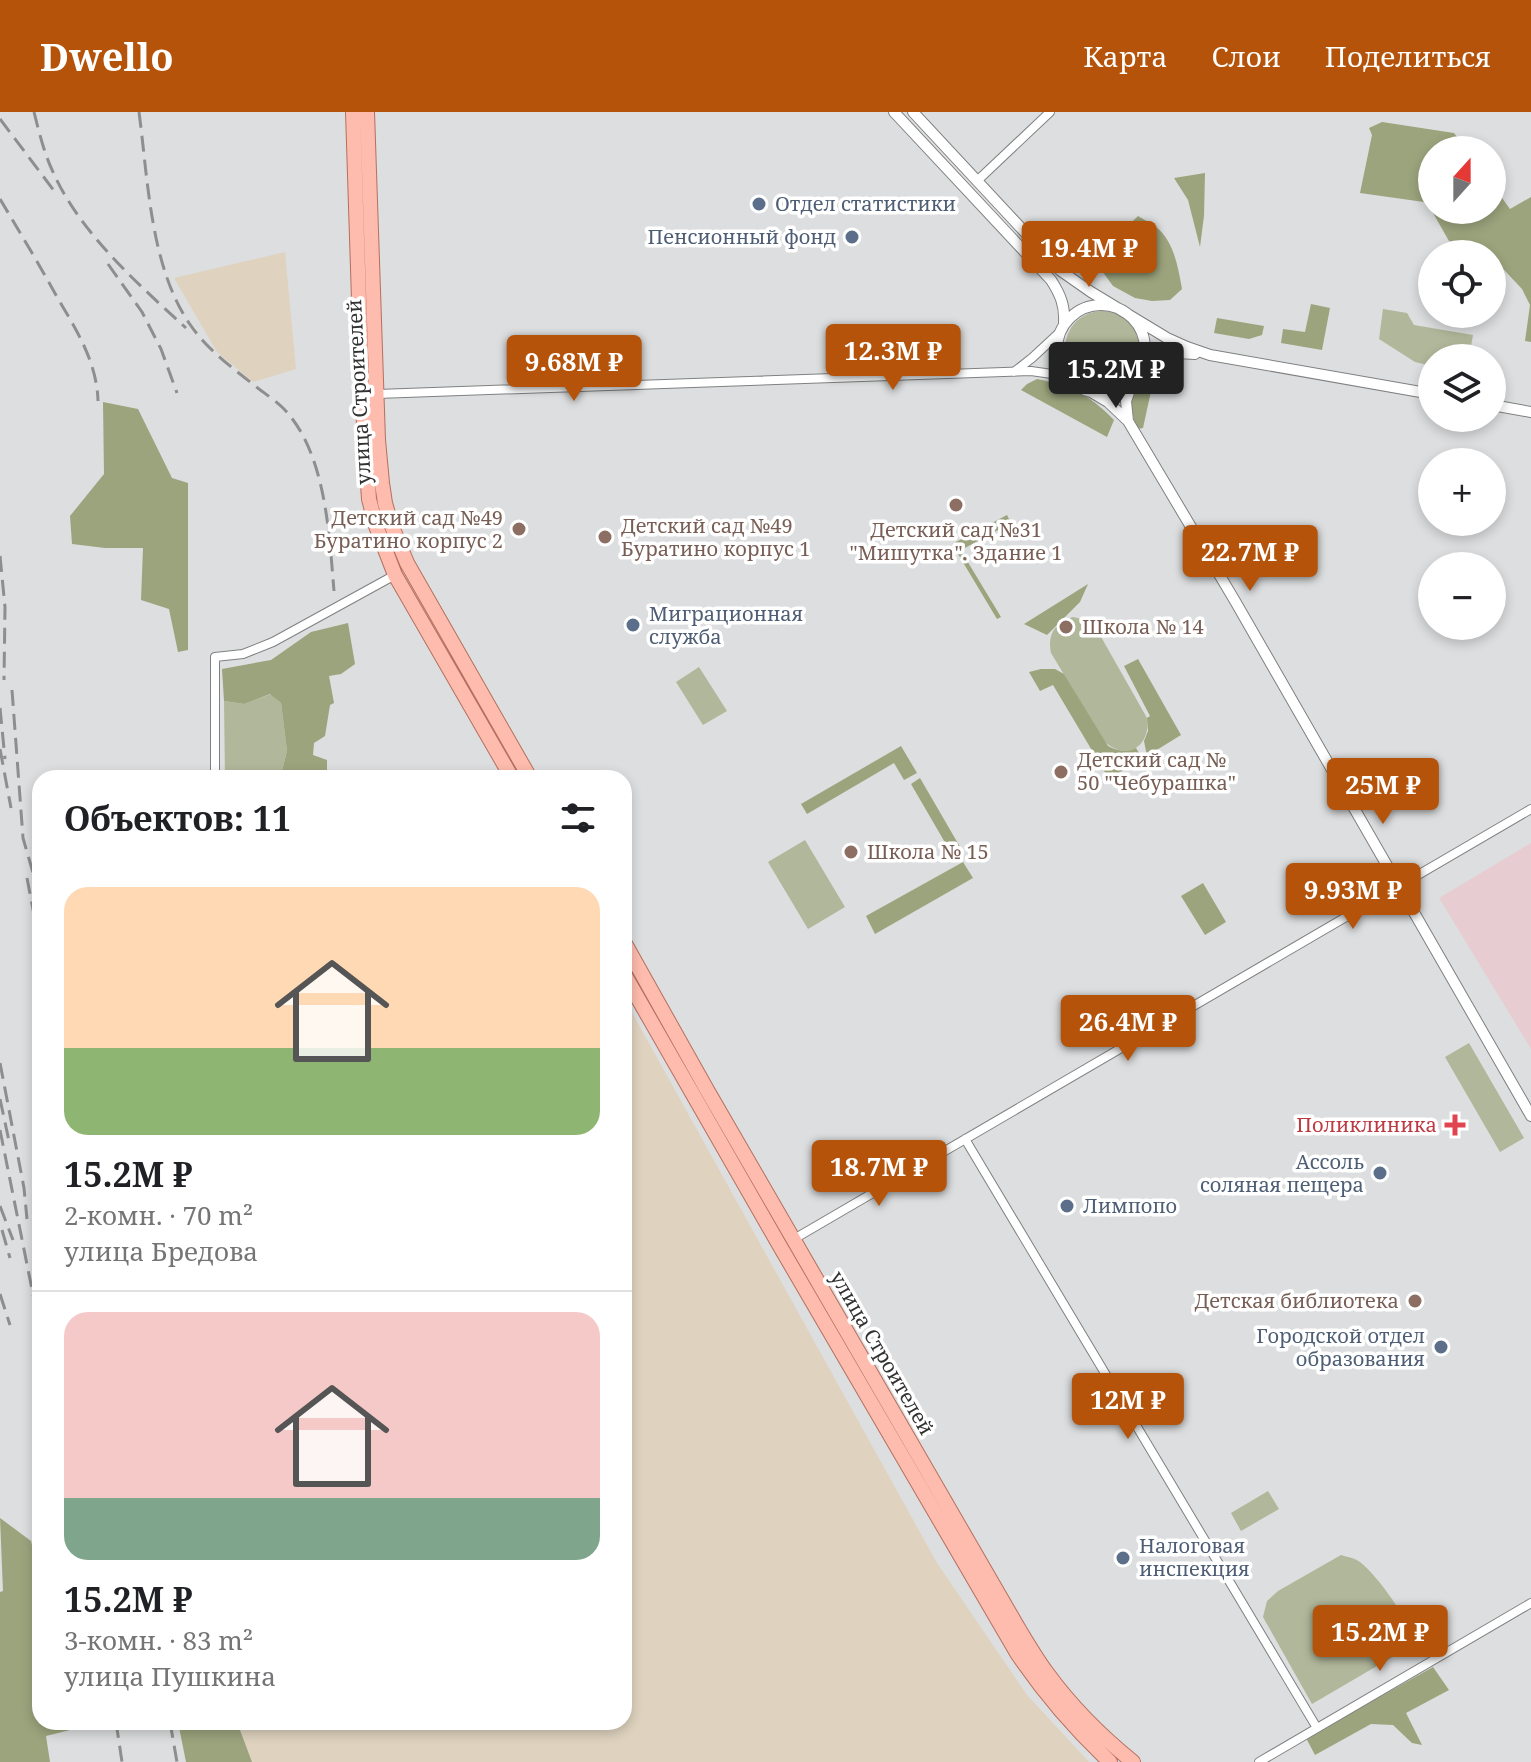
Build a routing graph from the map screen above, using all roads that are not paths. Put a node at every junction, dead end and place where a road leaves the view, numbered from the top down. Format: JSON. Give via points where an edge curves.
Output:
{"nodes":[{"id":1,"x":353,"y":112,"type":"edge"},
{"id":2,"x":367,"y":112,"type":"edge"},
{"id":3,"x":894,"y":112,"type":"edge"},
{"id":4,"x":913,"y":112,"type":"edge"},
{"id":5,"x":1050,"y":112,"type":"edge"},
{"id":6,"x":939,"y":141,"type":"junction"},
{"id":7,"x":930,"y":150,"type":"junction"},
{"id":8,"x":977,"y":181,"type":"junction"},
{"id":9,"x":968,"y":190,"type":"junction"},
{"id":10,"x":364,"y":231,"type":"junction"},
{"id":11,"x":1124,"y":312,"type":"junction"},
{"id":12,"x":1064,"y":322,"type":"junction"},
{"id":13,"x":1059,"y":333,"type":"junction"},
{"id":14,"x":1210,"y":355,"type":"junction"},
{"id":15,"x":1014,"y":372,"type":"junction"},
{"id":16,"x":1136,"y":376,"type":"junction"},
{"id":17,"x":1082,"y":387,"type":"junction"},
{"id":18,"x":1418,"y":392,"type":"edge"},
{"id":19,"x":370,"y":394,"type":"junction"},
{"id":20,"x":1506,"y":408,"type":"edge"},
{"id":21,"x":1531,"y":412,"type":"edge"},
{"id":22,"x":1128,"y":421,"type":"junction"},
{"id":23,"x":395,"y":575,"type":"junction"},
{"id":24,"x":483,"y":712,"type":"junction"},
{"id":25,"x":215,"y":770,"type":"edge"},
{"id":26,"x":508,"y":770,"type":"edge"},
{"id":27,"x":524,"y":770,"type":"edge"},
{"id":28,"x":1531,"y":809,"type":"edge"},
{"id":29,"x":1399,"y":887,"type":"junction"},
{"id":30,"x":632,"y":956,"type":"edge"},
{"id":31,"x":632,"y":987,"type":"edge"},
{"id":32,"x":1531,"y":1116,"type":"edge"},
{"id":33,"x":965,"y":1139,"type":"junction"},
{"id":34,"x":787,"y":1244,"type":"junction"},
{"id":35,"x":886,"y":1415,"type":"junction"},
{"id":36,"x":1531,"y":1603,"type":"edge"},
{"id":37,"x":1317,"y":1728,"type":"junction"},
{"id":38,"x":1110,"y":1762,"type":"edge"},
{"id":39,"x":1133,"y":1762,"type":"edge"},
{"id":40,"x":1259,"y":1762,"type":"edge"}],
"edges":[{"from":1,"to":10,"type":"main road","name":"улица Строителей"},
{"from":2,"to":10,"type":"main road","name":"улица Строителей"},
{"from":3,"to":7,"type":"street"},
{"from":4,"to":6,"type":"street"},
{"from":5,"to":8,"type":"street"},
{"from":6,"to":7,"type":"street"},
{"from":6,"to":8,"type":"street"},
{"from":7,"to":9,"type":"street"},
{"from":8,"to":9,"type":"street"},
{"from":8,"to":11,"type":"street","via":[[1061,271]]},
{"from":9,"to":12,"type":"street","via":[[1051,280],[1061,295]]},
{"from":10,"to":19,"type":"main road","name":"улица Строителей"},
{"from":11,"to":12,"type":"street","via":[[1099,304],[1082,308]]},
{"from":11,"to":14,"type":"street","via":[[1167,338]]},
{"from":11,"to":16,"type":"street","via":[[1144,335],[1144,360]]},
{"from":12,"to":13,"type":"street"},
{"from":13,"to":15,"type":"street"},
{"from":13,"to":17,"type":"street","via":[[1058,363]]},
{"from":14,"to":16,"type":"street","via":[[1163,354]]},
{"from":14,"to":18,"type":"street"},
{"from":15,"to":17,"type":"street","via":[[1052,374]]},
{"from":15,"to":19,"type":"street"},
{"from":16,"to":17,"type":"street","via":[[1112,393]]},
{"from":16,"to":22,"type":"street","via":[[1126,401]]},
{"from":17,"to":22,"type":"street"},
{"from":19,"to":23,"type":"main road","name":"улица Строителей","via":[[369,499]]},
{"from":19,"to":24,"type":"main road","name":"улица Строителей","via":[[391,524]]},
{"from":20,"to":21,"type":"street"},
{"from":22,"to":29,"type":"street"},
{"from":23,"to":24,"type":"main road","name":"улица Строителей"},
{"from":23,"to":25,"type":"street","via":[[273,642],[243,654],[215,657]]},
{"from":24,"to":26,"type":"main road","name":"улица Строителей"},
{"from":24,"to":27,"type":"main road","name":"улица Строителей"},
{"from":28,"to":29,"type":"street"},
{"from":29,"to":32,"type":"street"},
{"from":29,"to":33,"type":"street"},
{"from":30,"to":34,"type":"main road","name":"улица Строителей"},
{"from":31,"to":34,"type":"main road","name":"улица Строителей"},
{"from":33,"to":34,"type":"street"},
{"from":33,"to":37,"type":"street"},
{"from":34,"to":35,"type":"main road","name":"улица Строителей"},
{"from":35,"to":38,"type":"main road","name":"улица Строителей","via":[[1017,1653],[1060,1710]]},
{"from":35,"to":39,"type":"main road","name":"улица Строителей","via":[[1045,1671]]},
{"from":36,"to":37,"type":"street"},
{"from":37,"to":40,"type":"street"}]}
